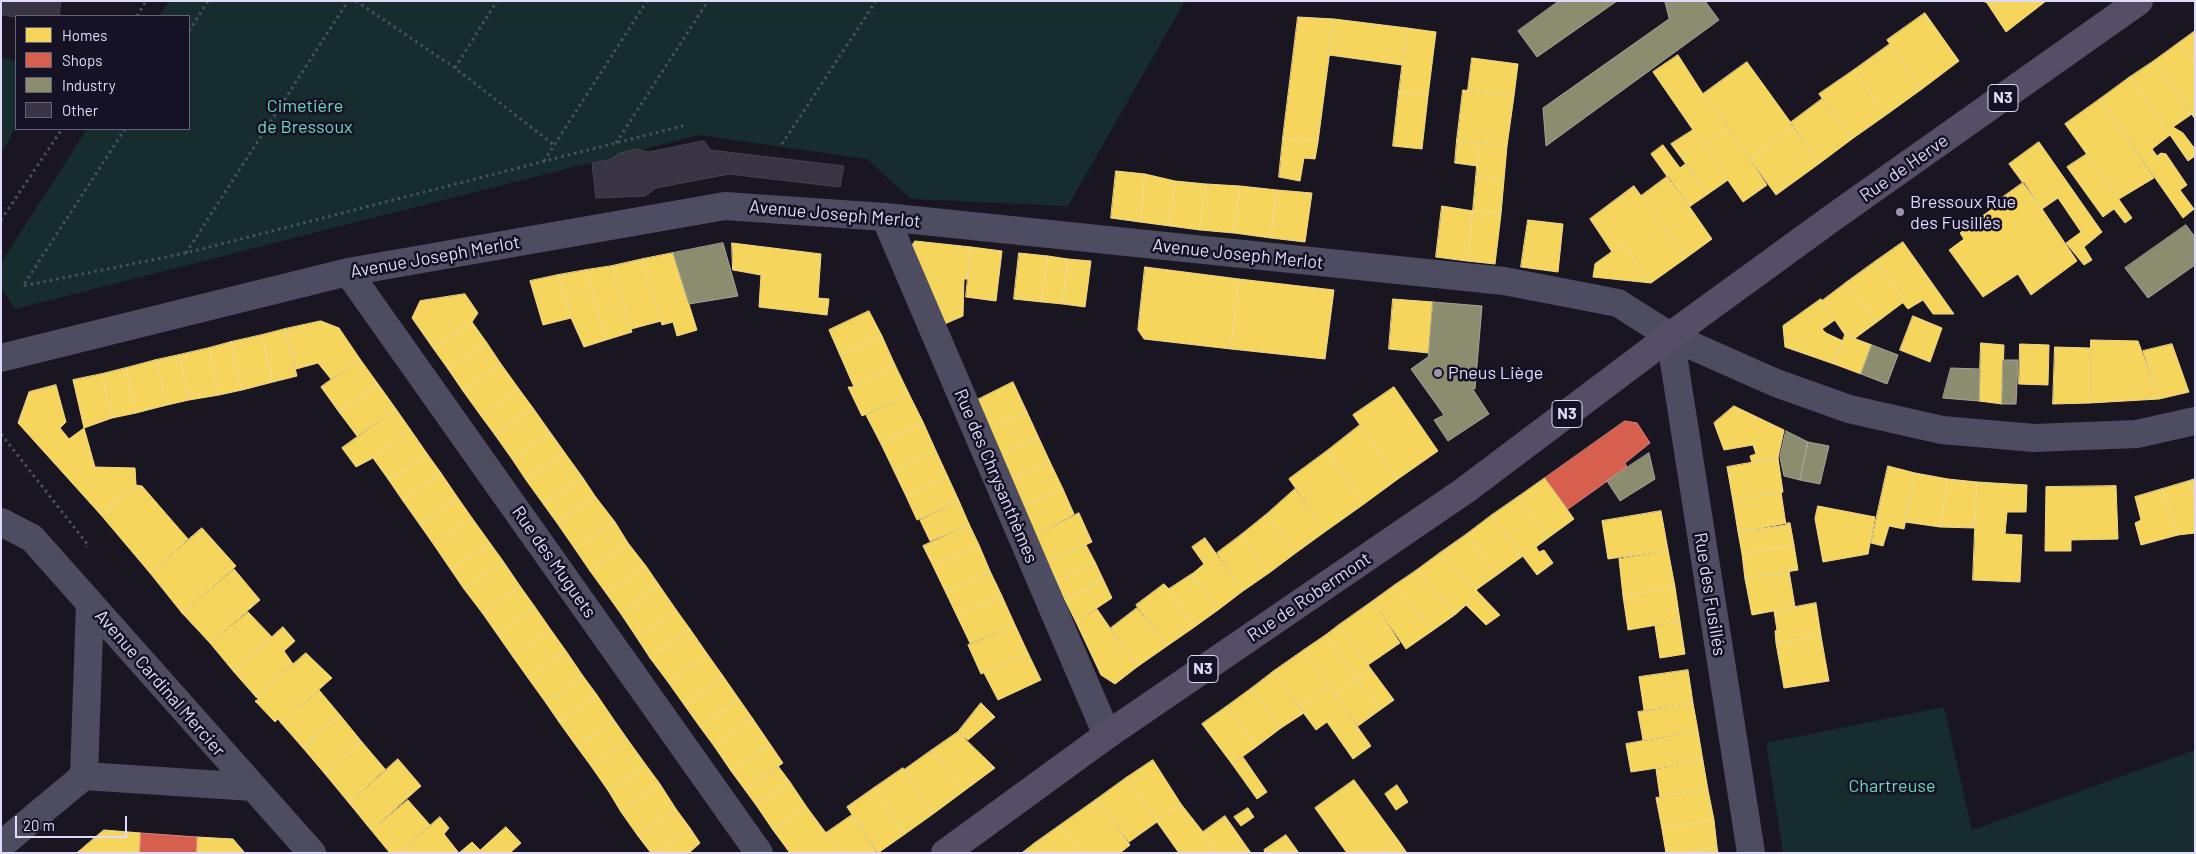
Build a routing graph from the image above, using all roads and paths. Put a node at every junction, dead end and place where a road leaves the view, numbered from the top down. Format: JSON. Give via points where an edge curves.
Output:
{"nodes":[{"id":1,"x":146,"y":1,"type":"edge"},
{"id":2,"x":208,"y":1,"type":"edge"},
{"id":3,"x":348,"y":1,"type":"edge"},
{"id":4,"x":356,"y":1,"type":"edge"},
{"id":5,"x":498,"y":1,"type":"edge"},
{"id":6,"x":646,"y":1,"type":"edge"},
{"id":7,"x":708,"y":1,"type":"edge"},
{"id":8,"x":876,"y":1,"type":"edge"},
{"id":9,"x":2139,"y":1,"type":"edge"},
{"id":10,"x":137,"y":15,"type":"edge"},
{"id":11,"x":190,"y":29,"type":"edge"},
{"id":12,"x":455,"y":68,"type":"junction"},
{"id":13,"x":686,"y":125,"type":"dead end"},
{"id":14,"x":61,"y":130,"type":"edge"},
{"id":15,"x":124,"y":130,"type":"edge"},
{"id":16,"x":616,"y":143,"type":"junction"},
{"id":17,"x":782,"y":144,"type":"dead end"},
{"id":18,"x":554,"y":145,"type":"junction"},
{"id":19,"x":544,"y":162,"type":"junction"},
{"id":20,"x":885,"y":217,"type":"junction"},
{"id":21,"x":1,"y":220,"type":"edge"},
{"id":22,"x":186,"y":253,"type":"junction"},
{"id":23,"x":348,"y":272,"type":"junction"},
{"id":24,"x":1670,"y":336,"type":"junction"},
{"id":25,"x":1,"y":358,"type":"edge"},
{"id":26,"x":2195,"y":421,"type":"edge"},
{"id":27,"x":1,"y":434,"type":"edge"},
{"id":28,"x":1,"y":522,"type":"edge"},
{"id":29,"x":59,"y":568,"type":"junction"},
{"id":30,"x":90,"y":603,"type":"junction"},
{"id":31,"x":1107,"y":735,"type":"junction"},
{"id":32,"x":84,"y":776,"type":"junction"},
{"id":33,"x":253,"y":787,"type":"junction"},
{"id":34,"x":1,"y":845,"type":"edge"},
{"id":35,"x":312,"y":853,"type":"edge"},
{"id":36,"x":759,"y":853,"type":"edge"},
{"id":37,"x":945,"y":853,"type":"edge"},
{"id":38,"x":1750,"y":853,"type":"edge"}],
"edges":[{"from":1,"to":10,"type":"path"},
{"from":2,"to":11,"type":"path"},
{"from":3,"to":22,"type":"path"},
{"from":4,"to":12,"type":"path"},
{"from":5,"to":12,"type":"path"},
{"from":6,"to":18,"type":"path"},
{"from":7,"to":16,"type":"path"},
{"from":8,"to":17,"type":"path"},
{"from":9,"to":24,"type":"main road","name":"Rue de Herve","number":"N3"},
{"from":12,"to":18,"type":"path"},
{"from":13,"to":16,"type":"path"},
{"from":14,"to":21,"type":"path"},
{"from":15,"to":22,"type":"path","via":[[23,286]]},
{"from":16,"to":19,"type":"path"},
{"from":18,"to":19,"type":"path"},
{"from":19,"to":22,"type":"path"},
{"from":20,"to":23,"type":"street","name":"Avenue Joseph Merlot","via":[[725,206]]},
{"from":20,"to":24,"type":"street","name":"Avenue Joseph Merlot","via":[[1504,281],[1618,303]]},
{"from":20,"to":31,"type":"street","name":"Rue des Chrysanthèmes"},
{"from":23,"to":25,"type":"street","name":"Avenue Joseph Merlot"},
{"from":23,"to":36,"type":"street","name":"Rue des Muguets"},
{"from":24,"to":26,"type":"street","name":"Avenue Joseph Merlot","via":[[1776,383],[1849,409],[1942,430],[2034,438],[2138,434]]},
{"from":24,"to":31,"type":"main road","name":"Rue de Robermont","number":"N3","via":[[1464,491]]},
{"from":24,"to":38,"type":"street","name":"Rue des Fusillés"},
{"from":27,"to":29,"type":"path","via":[[88,545]]},
{"from":28,"to":29,"type":"street","name":"Avenue Cardinal Mercier","via":[[32,538]]},
{"from":29,"to":30,"type":"street","name":"Avenue Cardinal Mercier"},
{"from":30,"to":32,"type":"street"},
{"from":30,"to":33,"type":"street","name":"Avenue Cardinal Mercier"},
{"from":31,"to":37,"type":"main road","name":"Rue de Robermont","number":"N3"},
{"from":32,"to":33,"type":"street"},
{"from":32,"to":34,"type":"street"},
{"from":33,"to":35,"type":"street","name":"Avenue Cardinal Mercier"}]}
